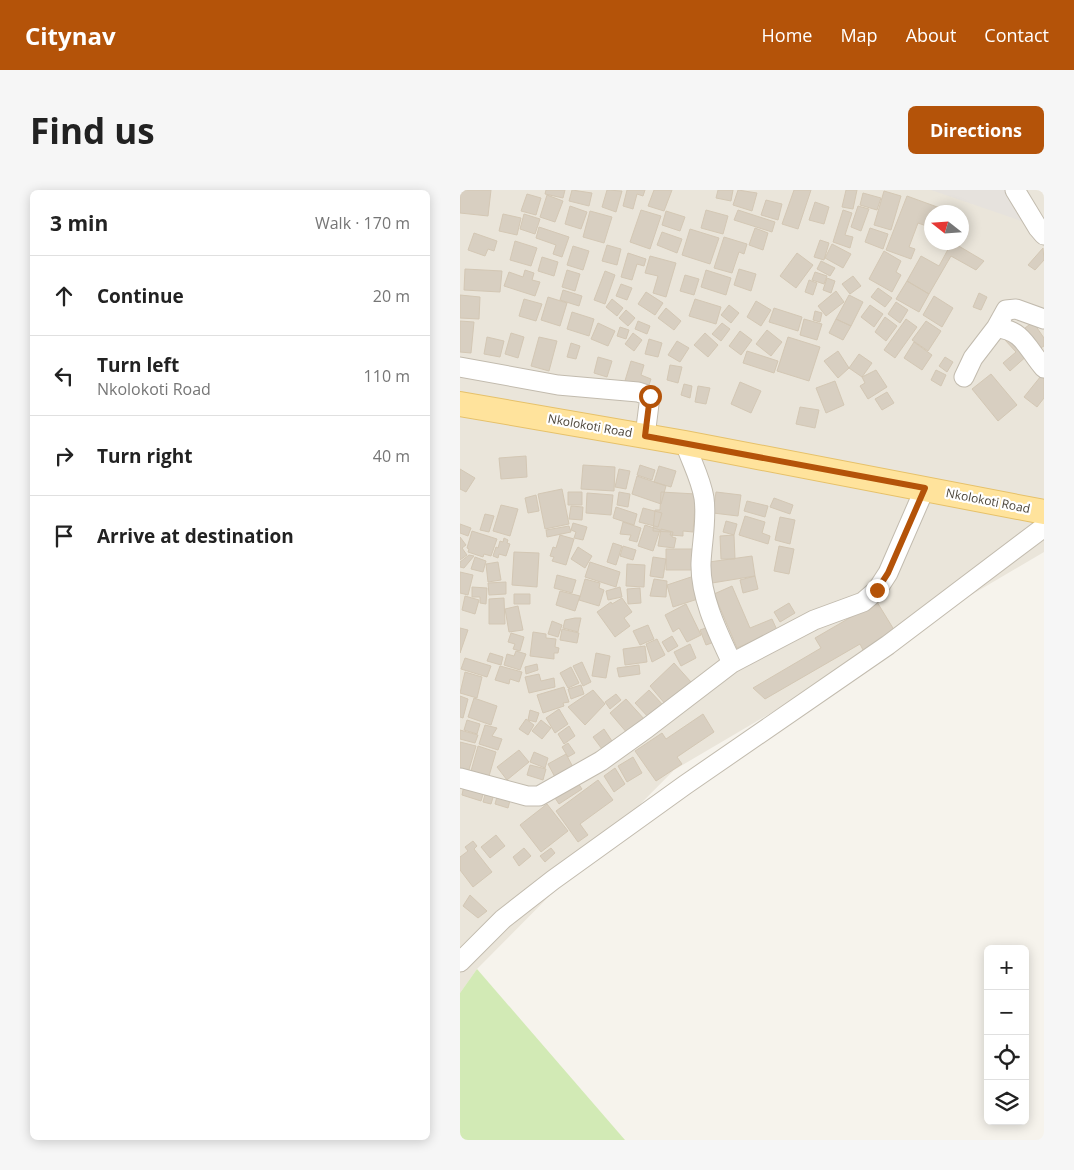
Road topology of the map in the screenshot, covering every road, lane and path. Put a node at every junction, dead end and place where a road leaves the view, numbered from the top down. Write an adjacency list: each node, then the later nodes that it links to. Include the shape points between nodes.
1 (1015, 190): 2 (street)
2 (1044, 234)
3 (1044, 319): 4 (street, via 1016,309 1006,310)
4 (996, 328): 6 (street, via 1009,328 1028,344); 7 (street, via 973,358)
5 (460, 367): 9 (street, via 558,385 638,392 650,396)
6 (1044, 368)
7 (964, 377)
8 (460, 404): 9 (main road, Nkolokoti Road)
9 (645, 436): 10 (main road, Nkolokoti Road)
10 (685, 443): 11 (main road, Nkolokoti Road); 14 (street, via 704,498 706,526 702,580)
11 (925, 488): 12 (main road, Nkolokoti Road); 14 (street, via 888,573 877,590 863,602 814,620)
12 (1044, 512)
13 (1044, 527): 16 (street, via 888,644 553,880 502,919)
14 (732, 663): 15 (street, via 601,761 539,796)
15 (460, 778)
16 (460, 962)

